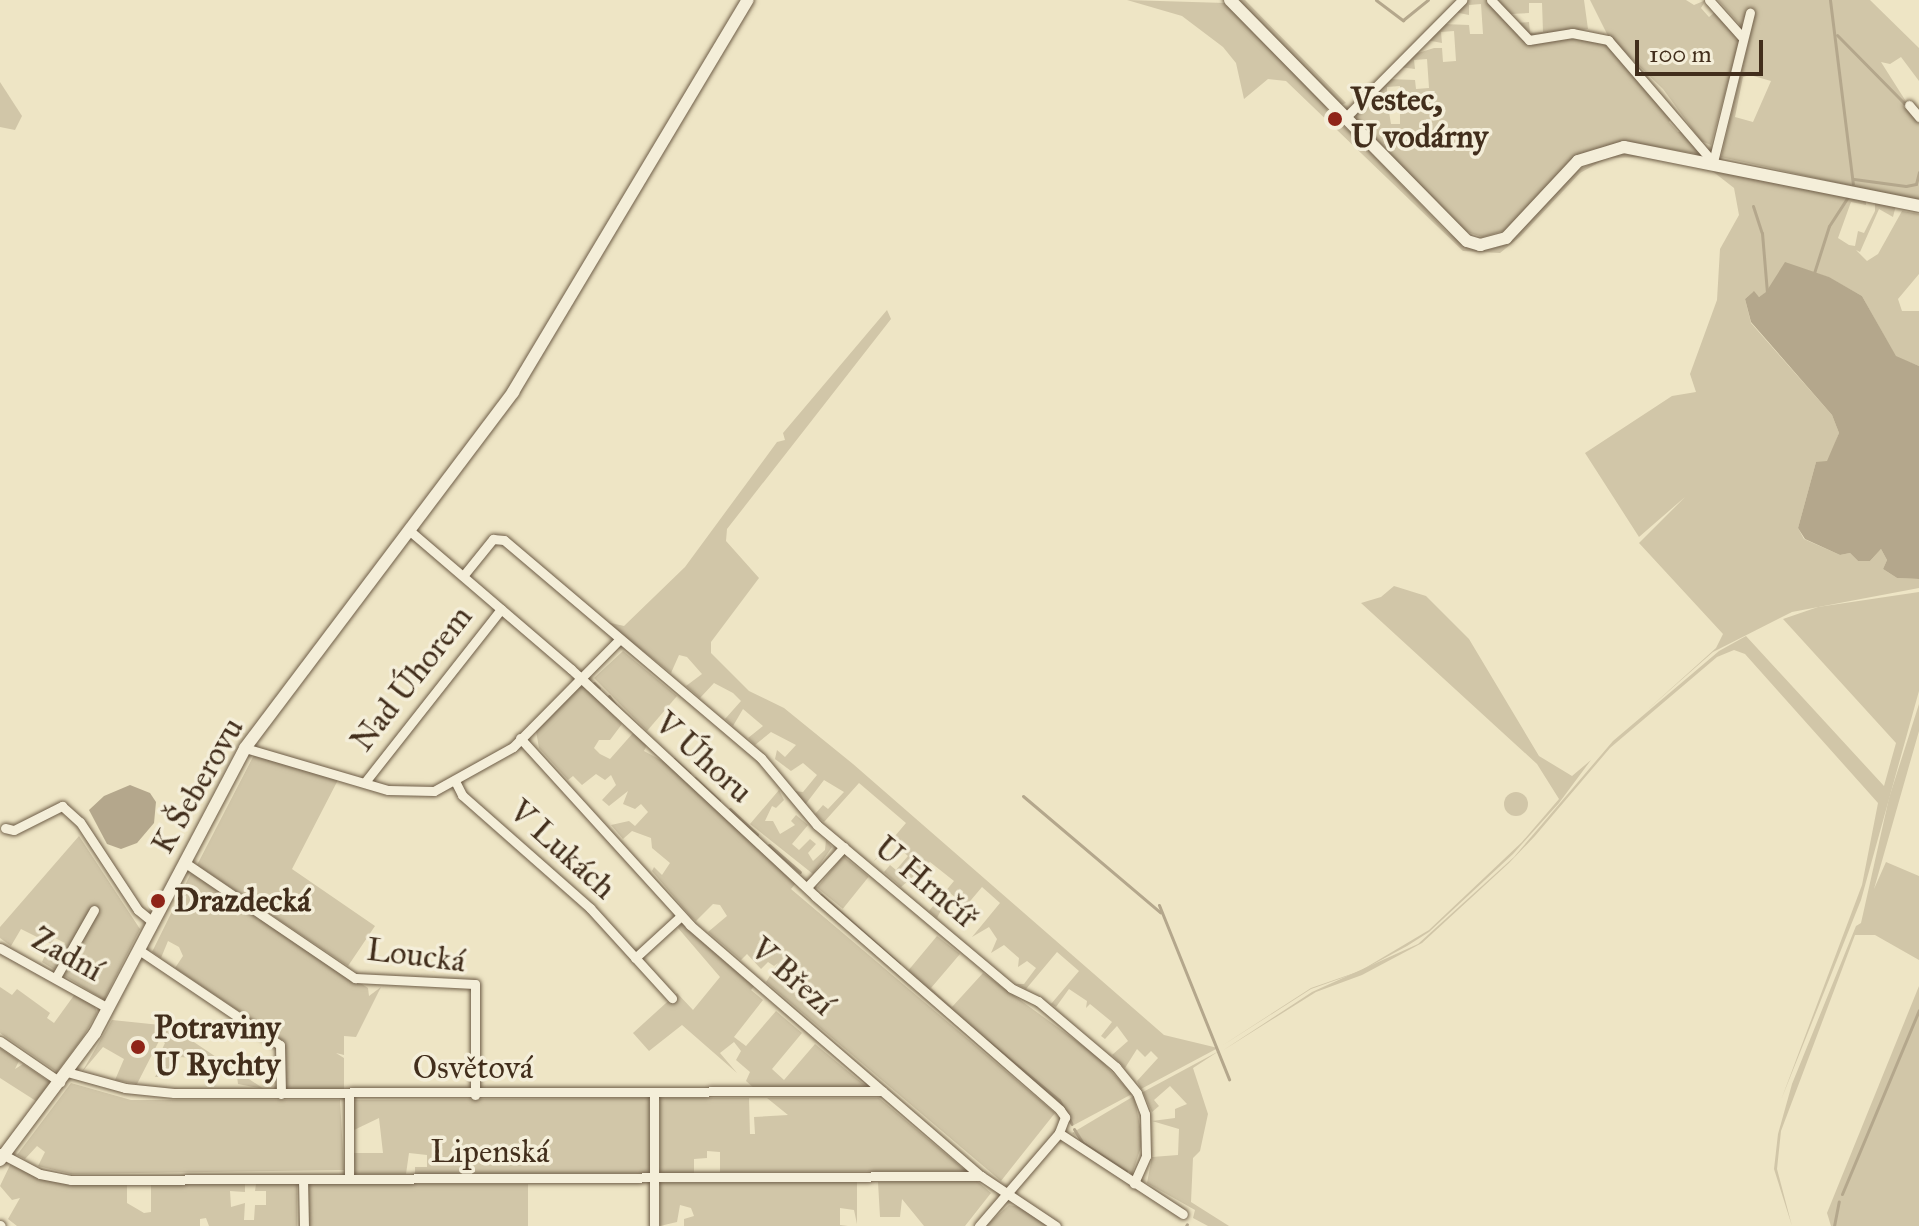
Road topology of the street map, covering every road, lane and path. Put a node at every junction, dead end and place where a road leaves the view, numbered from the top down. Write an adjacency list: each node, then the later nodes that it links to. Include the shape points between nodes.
1 (748, 0): 13 (street, K Šeberovu, via 513,392)
2 (1230, 0): 10 (street)
3 (1462, 0): 10 (street)
4 (1491, 0): 11 (street, via 1529,40 1572,33 1608,40)
5 (1709, 0): 7 (street)
6 (1750, 13): 7 (street)
7 (1743, 38): 11 (street)
8 (1909, 105): 9 (street)
9 (1919, 117)
10 (1344, 119): 11 (street, via 1450,229 1480,245 1506,238 1567,171 1595,152 1624,147)
11 (1713, 162): 12 (street)
12 (1919, 206)
13 (410, 531): 14 (street, V Úhoru); 19 (street, K Šeberovu)
14 (463, 576): 15 (street, V Úhoru); 16 (street, U Hrnčíř, via 493,539 504,540)
15 (501, 609): 17 (street, V Úhoru); 21 (street, Nad Úhorem)
16 (619, 640): 17 (street); 23 (street, U Hrnčíř, via 761,758 799,808)
17 (580, 678): 18 (street); 25 (street, V Úhoru)
18 (520, 738): 20 (street, via 503,755); 27 (street, V Březí)
19 (245, 748): 21 (street); 24 (street, K Šeberovu)
20 (455, 781): 21 (street, via 418,793); 31 (street, V Lukách, via 462,795 590,908)
21 (365, 782)
22 (5, 828): 28 (street, via 14,830 62,806 80,822 138,910)
23 (844, 847): 25 (street); 48 (street, U Hrnčíř, via 1011,988 1038,1001 1129,1082 1147,1131 1146,1156)
24 (184, 862): 28 (street, K Šeberovu); 41 (street, Loucká, via 355,978 475,984)
25 (808, 886): 42 (street, V Úhoru, via 1053,1102 1065,1117)
26 (94, 910): 32 (street)
27 (681, 916): 31 (street); 37 (street, V Březí)
28 (153, 922): 30 (street, K Šeberovu)
29 (0, 948): 32 (street, Zadní)
30 (139, 950): 34 (street, K Šeberovu); 39 (street, via 280,1045)
31 (635, 958): 33 (street, V Lukách)
32 (56, 977): 34 (street, Zadní)
33 (672, 998)
34 (108, 1008): 36 (street, K Šeberovu)
35 (0, 1041): 36 (street)
36 (63, 1077): 39 (street, Osvětová, via 140,1090); 43 (street, K Šeberovu)
37 (882, 1091): 38 (street, Osvětová); 44 (street, V Březí)
38 (654, 1093): 41 (street, Osvětová); 45 (street)
39 (281, 1094): 40 (street, Osvětová)
40 (349, 1095): 41 (street, Osvětová); 47 (street)
41 (475, 1095)
42 (1059, 1133): 48 (street); 49 (street)
43 (1, 1156): 46 (street, Lipenská, via 40,1174 71,1180)
44 (981, 1176): 45 (street, Lipenská); 49 (street, V Březí)
45 (653, 1178): 47 (street, Lipenská); 52 (street)
46 (303, 1179): 47 (street, Lipenská); 51 (street)
47 (349, 1179)
48 (1134, 1183): 50 (street)
49 (1003, 1193): 53 (street); 54 (street, V Březí)
50 (1183, 1214)
51 (304, 1226)
52 (654, 1226)
53 (979, 1226)
54 (1056, 1226)

